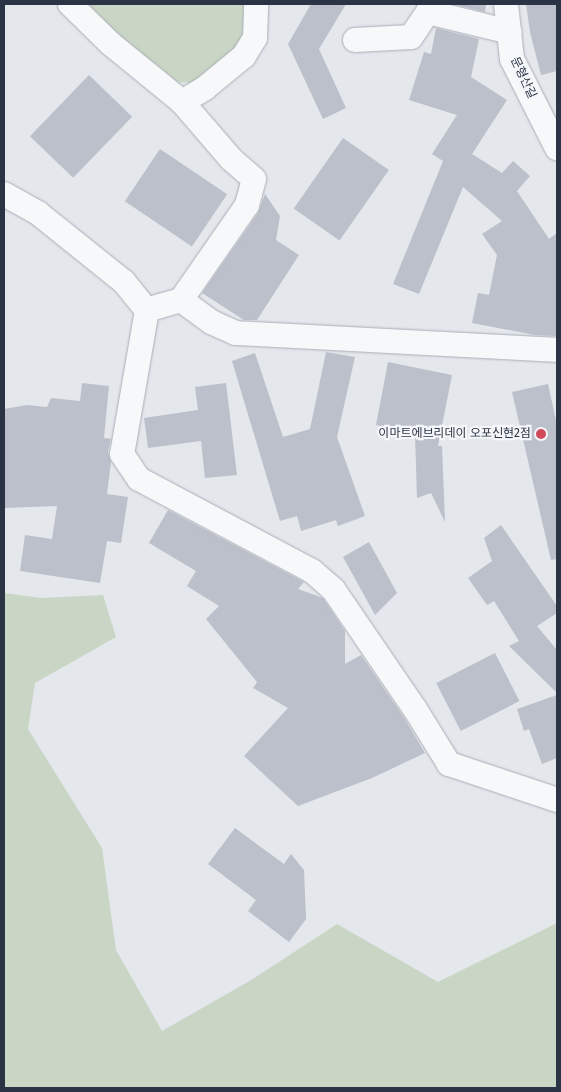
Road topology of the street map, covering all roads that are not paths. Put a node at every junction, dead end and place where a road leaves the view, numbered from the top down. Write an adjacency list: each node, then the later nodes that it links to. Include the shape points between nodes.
1 (70, 4): 6 (street, via 111,44)
2 (256, 4): 6 (street, via 255,38 244,56)
3 (506, 4): 4 (street, 문형산길)
4 (510, 32): 5 (street, via 428,12 411,37); 7 (street, 문형산길, via 512,59)
5 (355, 40)
6 (182, 102): 9 (street, via 231,159 254,179 247,205)
7 (557, 148)
8 (4, 194): 10 (street, via 38,214 124,282)
9 (181, 300): 10 (street); 11 (street, via 210,322 236,333)
10 (146, 310): 12 (street, via 122,454 139,479 312,571 333,589 450,764)
11 (557, 350)
12 (557, 800)

